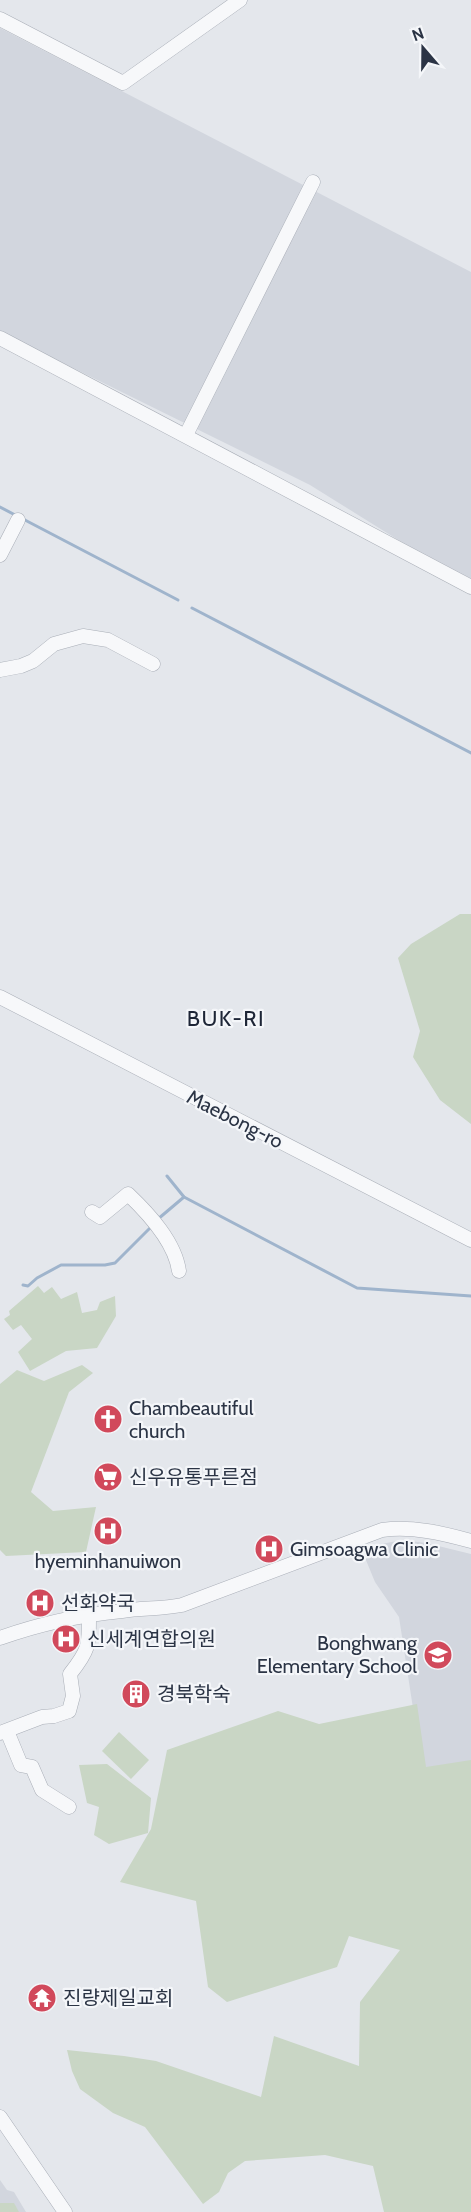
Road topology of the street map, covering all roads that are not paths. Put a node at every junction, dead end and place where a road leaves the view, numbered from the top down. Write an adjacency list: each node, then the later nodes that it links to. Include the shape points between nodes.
1 (240, 0): 2 (street, via 123,82)
2 (0, 20)
3 (313, 182): 5 (street)
4 (0, 338): 5 (street)
5 (186, 435): 8 (street)
6 (18, 520): 7 (street)
7 (0, 555)
8 (471, 587)
9 (153, 664): 10 (street, via 108,640 83,636 54,644 33,662)
10 (0, 670)
11 (0, 997): 13 (street, Maebong-ro)
12 (96, 1214): 14 (street, via 128,1194 153,1221 177,1259)
13 (471, 1240)
14 (179, 1271)
15 (471, 1541): 16 (street, via 412,1529 382,1530 182,1605)
16 (89, 1616): 17 (street); 18 (street, via 89,1644 69,1674 73,1696 69,1711)
17 (0, 1638)
18 (4, 1732): 19 (street, via 21,1765 32,1767 42,1790)
19 (69, 1807)
20 (0, 2117): 21 (street)
21 (65, 2212)

